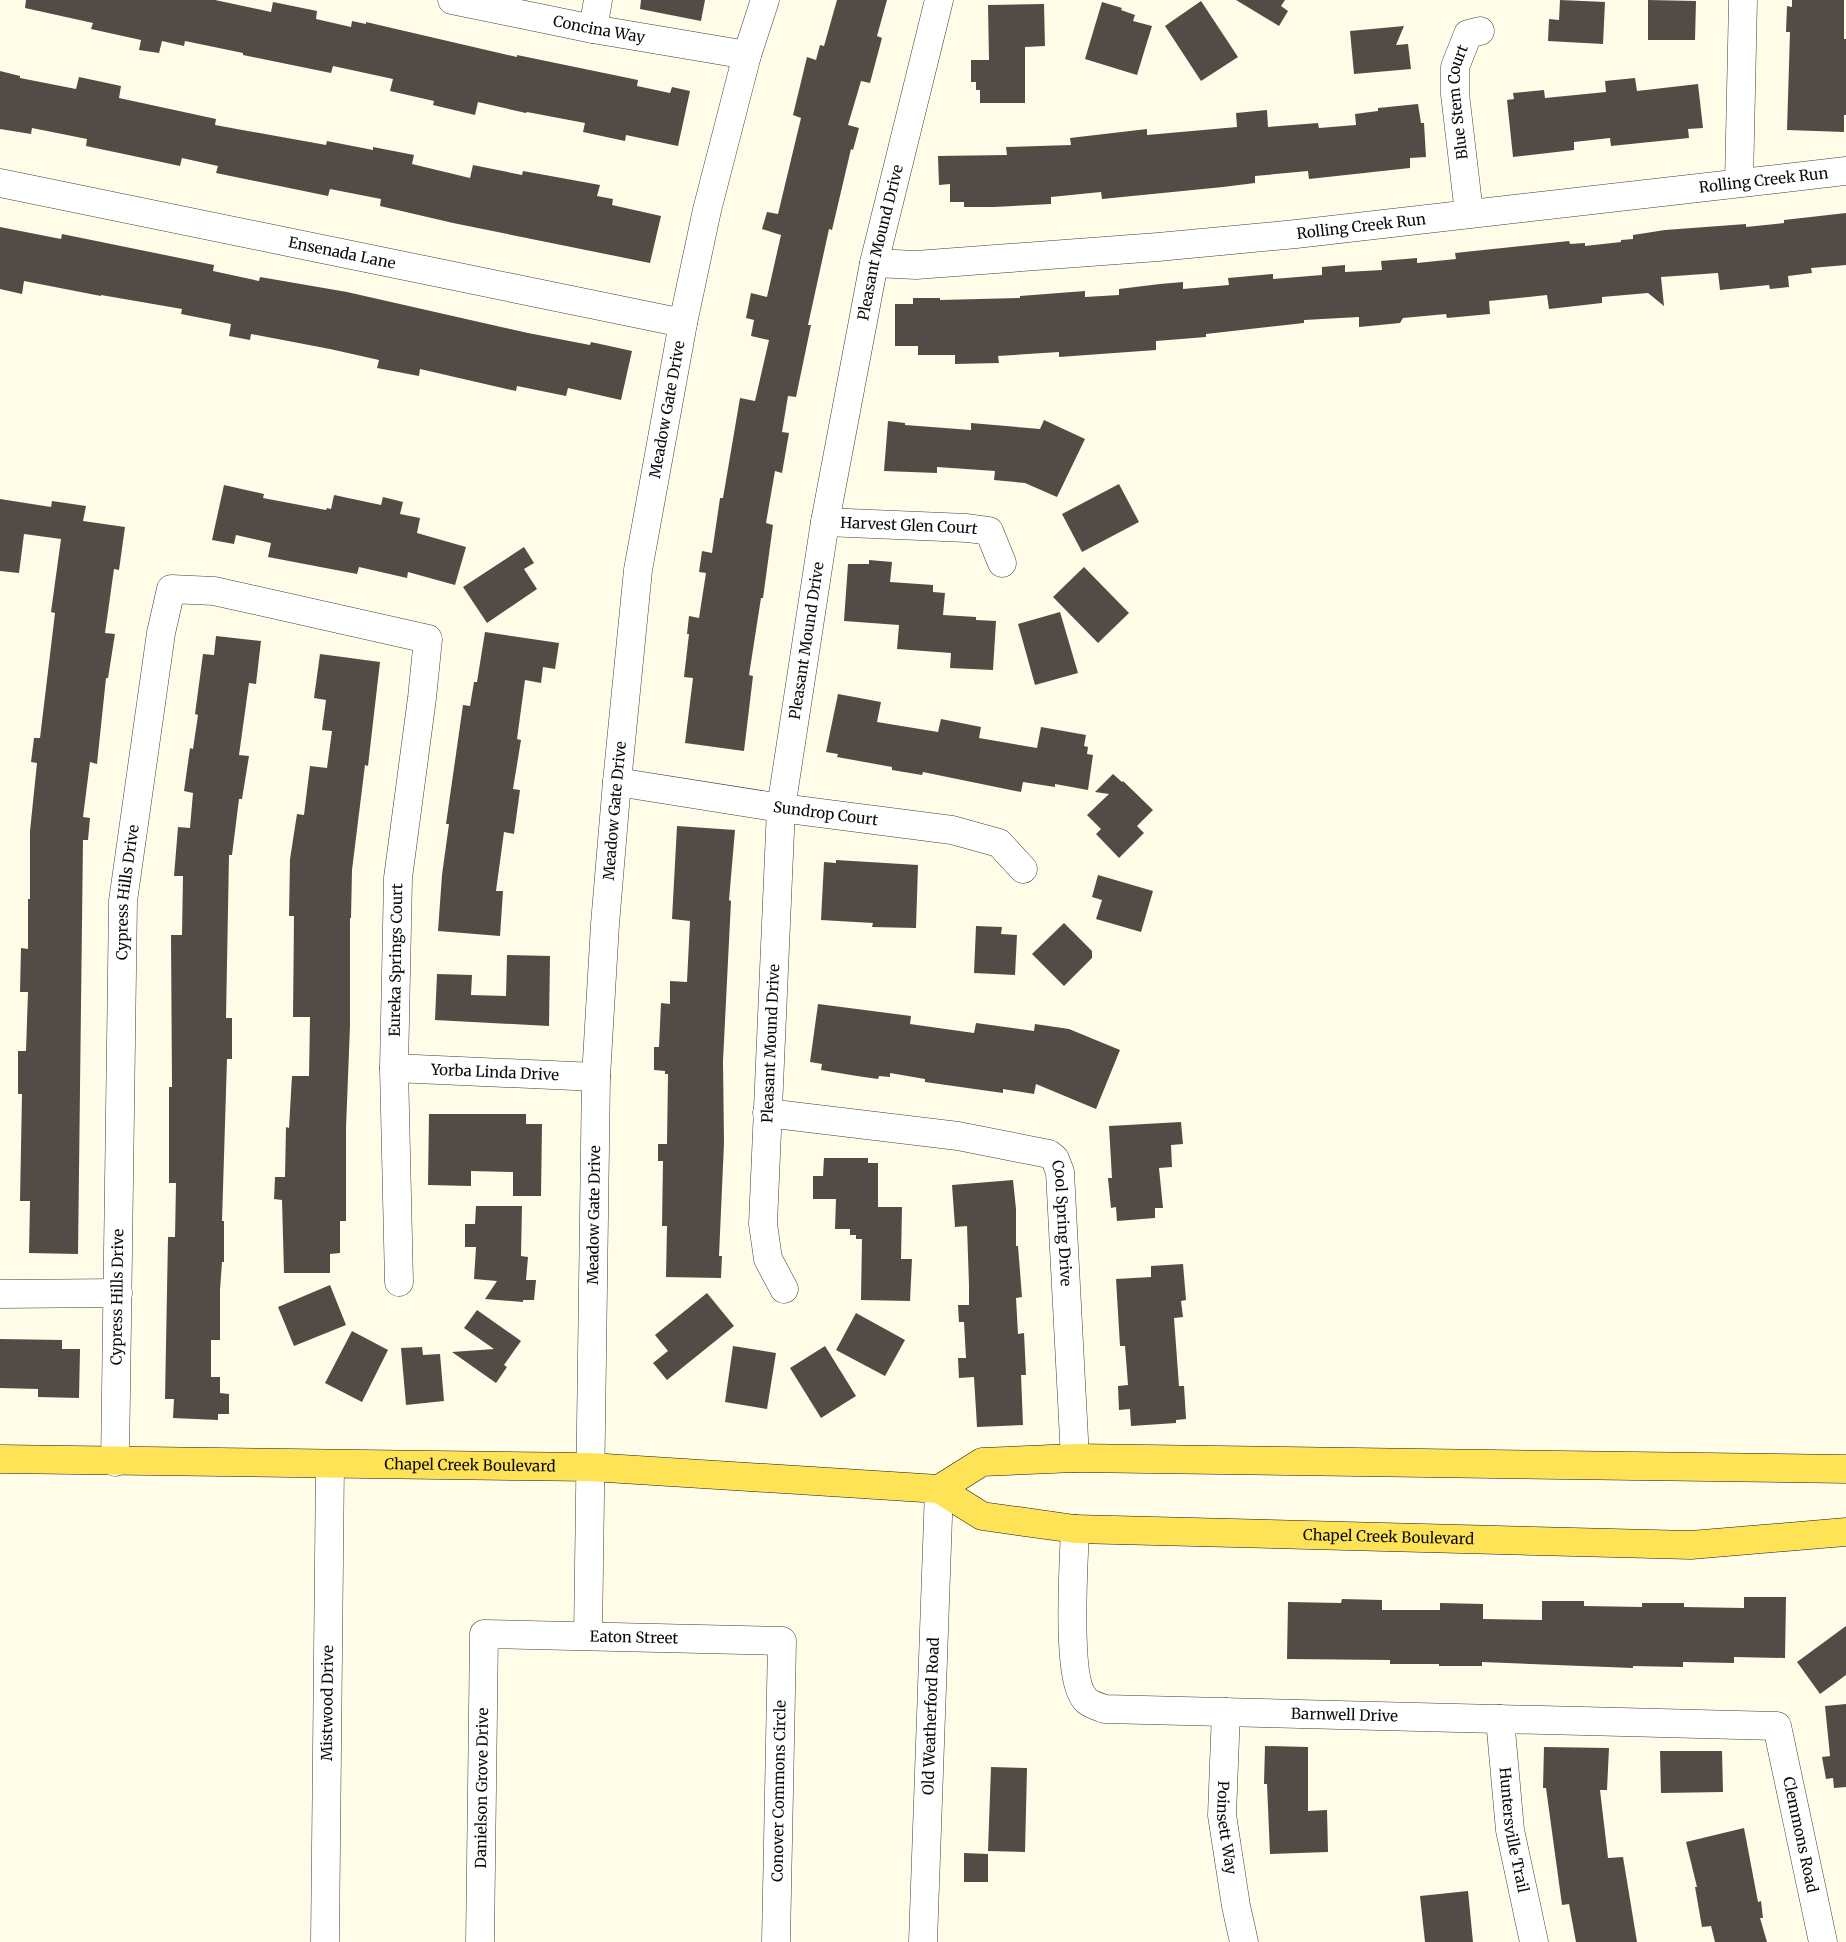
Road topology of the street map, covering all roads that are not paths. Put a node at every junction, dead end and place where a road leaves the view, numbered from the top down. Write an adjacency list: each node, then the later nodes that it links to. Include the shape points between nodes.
1 (452, 0): 6 (street, Concina Way)
2 (598, 0): 6 (street)
3 (765, 0): 8 (street, Meadow Gate Drive)
4 (939, 0): 13 (street, Pleasant Mound Drive)
5 (1743, 0): 10 (street)
6 (593, 29): 8 (street, Concina Way)
7 (1480, 31): 12 (street, Blue Stem Court, via 1468,34 1455,67 1455,94)
8 (747, 55): 14 (street, Meadow Gate Drive, via 706,210)
9 (1846, 171): 10 (street, Rolling Creek Run)
10 (1739, 182): 12 (street, Rolling Creek Run)
11 (0, 183): 14 (street, Ensenada Lane)
12 (1469, 213): 13 (street, Rolling Creek Run, via 1158,247 916,265)
13 (874, 263): 15 (street, Pleasant Mound Drive)
14 (683, 323): 18 (street, Meadow Gate Drive, via 638,570)
15 (825, 522): 16 (street, Harvest Glen Court, via 989,530); 19 (street, Pleasant Mound Drive)
16 (1002, 563)
17 (428, 639): 21 (street, Eureka Springs Court, via 398,878); 26 (street, Cypress Hills Drive, via 214,591 171,589 161,632 123,900)
18 (617, 782): 19 (street, Sundrop Court); 22 (street, Meadow Gate Drive)
19 (781, 808): 20 (street, Sundrop Court, via 952,830 999,843); 23 (street, Pleasant Mound Drive)
20 (1023, 869)
21 (394, 1068): 22 (street, Yorba Linda Drive); 24 (street, Eureka Springs Court)
22 (596, 1076): 32 (street, Meadow Gate Drive)
23 (767, 1113): 25 (street, Pleasant Mound Drive, via 763,1224 768,1259); 28 (street, Cool Spring Drive, via 958,1136 1049,1154 1055,1159 1060,1172)
24 (399, 1282)
25 (784, 1288)
26 (118, 1293): 27 (street); 30 (street, Cypress Hills Drive)
27 (0, 1294)
28 (1075, 1458): 33 (main road); 34 (main road, via 982,1462)
29 (0, 1459): 30 (main road, Chapel Creek Boulevard)
30 (115, 1462): 31 (main road, Chapel Creek Boulevard)
31 (330, 1464): 32 (main road, Chapel Creek Boulevard); 43 (street, Mistwood Drive)
32 (590, 1467): 34 (main road, Chapel Creek Boulevard); 38 (street, Meadow Gate Drive)
33 (1846, 1469)
34 (939, 1489): 35 (main road, Chapel Creek Boulevard, via 982,1516); 46 (street, Old Weatherford Road)
35 (1075, 1530): 36 (main road, Chapel Creek Boulevard, via 1691,1545); 40 (street, Barnwell Drive, via 1073,1659 1078,1684 1086,1700 1105,1709)
36 (1846, 1532)
37 (484, 1634): 38 (street, Eaton Street); 44 (street, Danielson Grove Drive)
38 (588, 1636): 39 (street, Eaton Street)
39 (782, 1641): 45 (street, Conover Commons Circle)
40 (1226, 1712): 41 (street, Barnwell Drive); 47 (street, Poinsett Way, via 1222,1815)
41 (1500, 1719): 42 (street, Barnwell Drive); 48 (street, Huntersville Trail, via 1510,1830)
42 (1777, 1726): 49 (street, Clemmons Road)
43 (325, 1942)
44 (480, 1942)
45 (776, 1942)
46 (923, 1942)
47 (1244, 1942)
48 (1534, 1942)
49 (1823, 1942)

